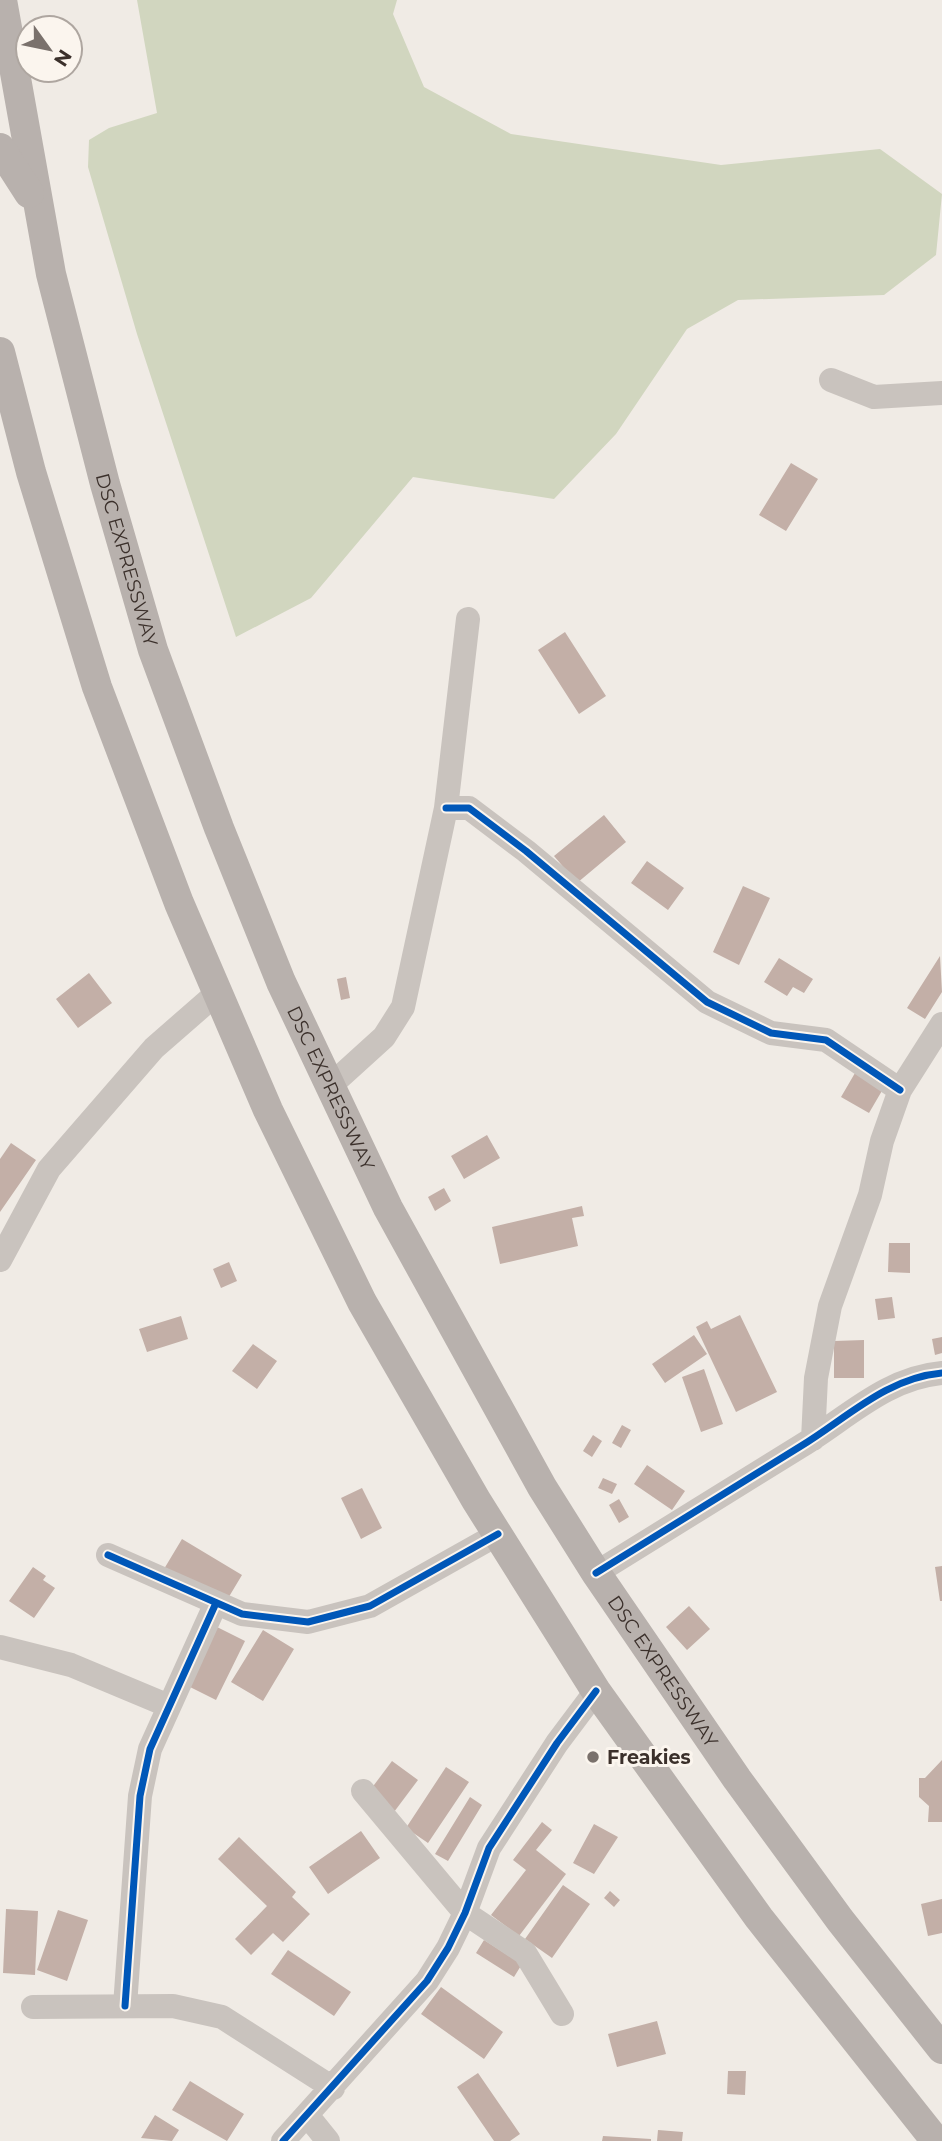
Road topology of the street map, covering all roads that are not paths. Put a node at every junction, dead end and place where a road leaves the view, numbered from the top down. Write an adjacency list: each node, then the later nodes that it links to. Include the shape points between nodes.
1 (3, 6): 2 (main road); 4 (main road, DSC EXPRESSWAY)
2 (0, 49)
3 (0, 148): 4 (main road)
4 (41, 211): 12 (main road, DSC EXPRESSWAY, via 72,363 153,650 281,982)
5 (0, 352): 10 (main road, via 31,472 97,687)
6 (831, 380): 7 (street, via 874,397)
7 (942, 393)
8 (468, 620): 9 (street)
9 (446, 808): 12 (street, via 403,1007 384,1037); 13 (street, via 469,808 526,850 708,1002 771,1033 826,1040)
10 (217, 993): 14 (street, via 154,1048 49,1170); 17 (main road, via 268,1110 362,1302)
11 (942, 1024): 13 (street)
12 (330, 1086): 19 (main road, DSC EXPRESSWAY, via 387,1208 542,1487)
13 (900, 1090): 16 (street, via 870,1195 830,1306 816,1378)
14 (0, 1260)
15 (942, 1373): 16 (street, via 921,1375 866,1400)
16 (813, 1439): 19 (street)
17 (498, 1534): 20 (street, via 370,1606 309,1622 242,1614); 22 (main road)
18 (108, 1555): 20 (street)
19 (596, 1573): 29 (main road, DSC EXPRESSWAY, via 737,1779)
20 (216, 1603): 23 (street)
21 (0, 1647): 23 (street, via 71,1665)
22 (596, 1691): 25 (street, via 489,1848); 34 (main road, via 759,1918)
23 (169, 1706): 26 (street, via 150,1749 140,1796)
24 (363, 1791): 25 (street)
25 (465, 1913): 28 (street, via 525,1953); 30 (street, via 427,1981)
26 (125, 2006): 27 (street); 30 (street, via 173,2006 222,2017)
27 (33, 2007)
28 (562, 2014)
29 (942, 2049)
30 (333, 2088): 31 (street)
31 (307, 2115): 32 (street); 33 (street)
32 (283, 2141)
33 (328, 2141)
34 (936, 2141)

